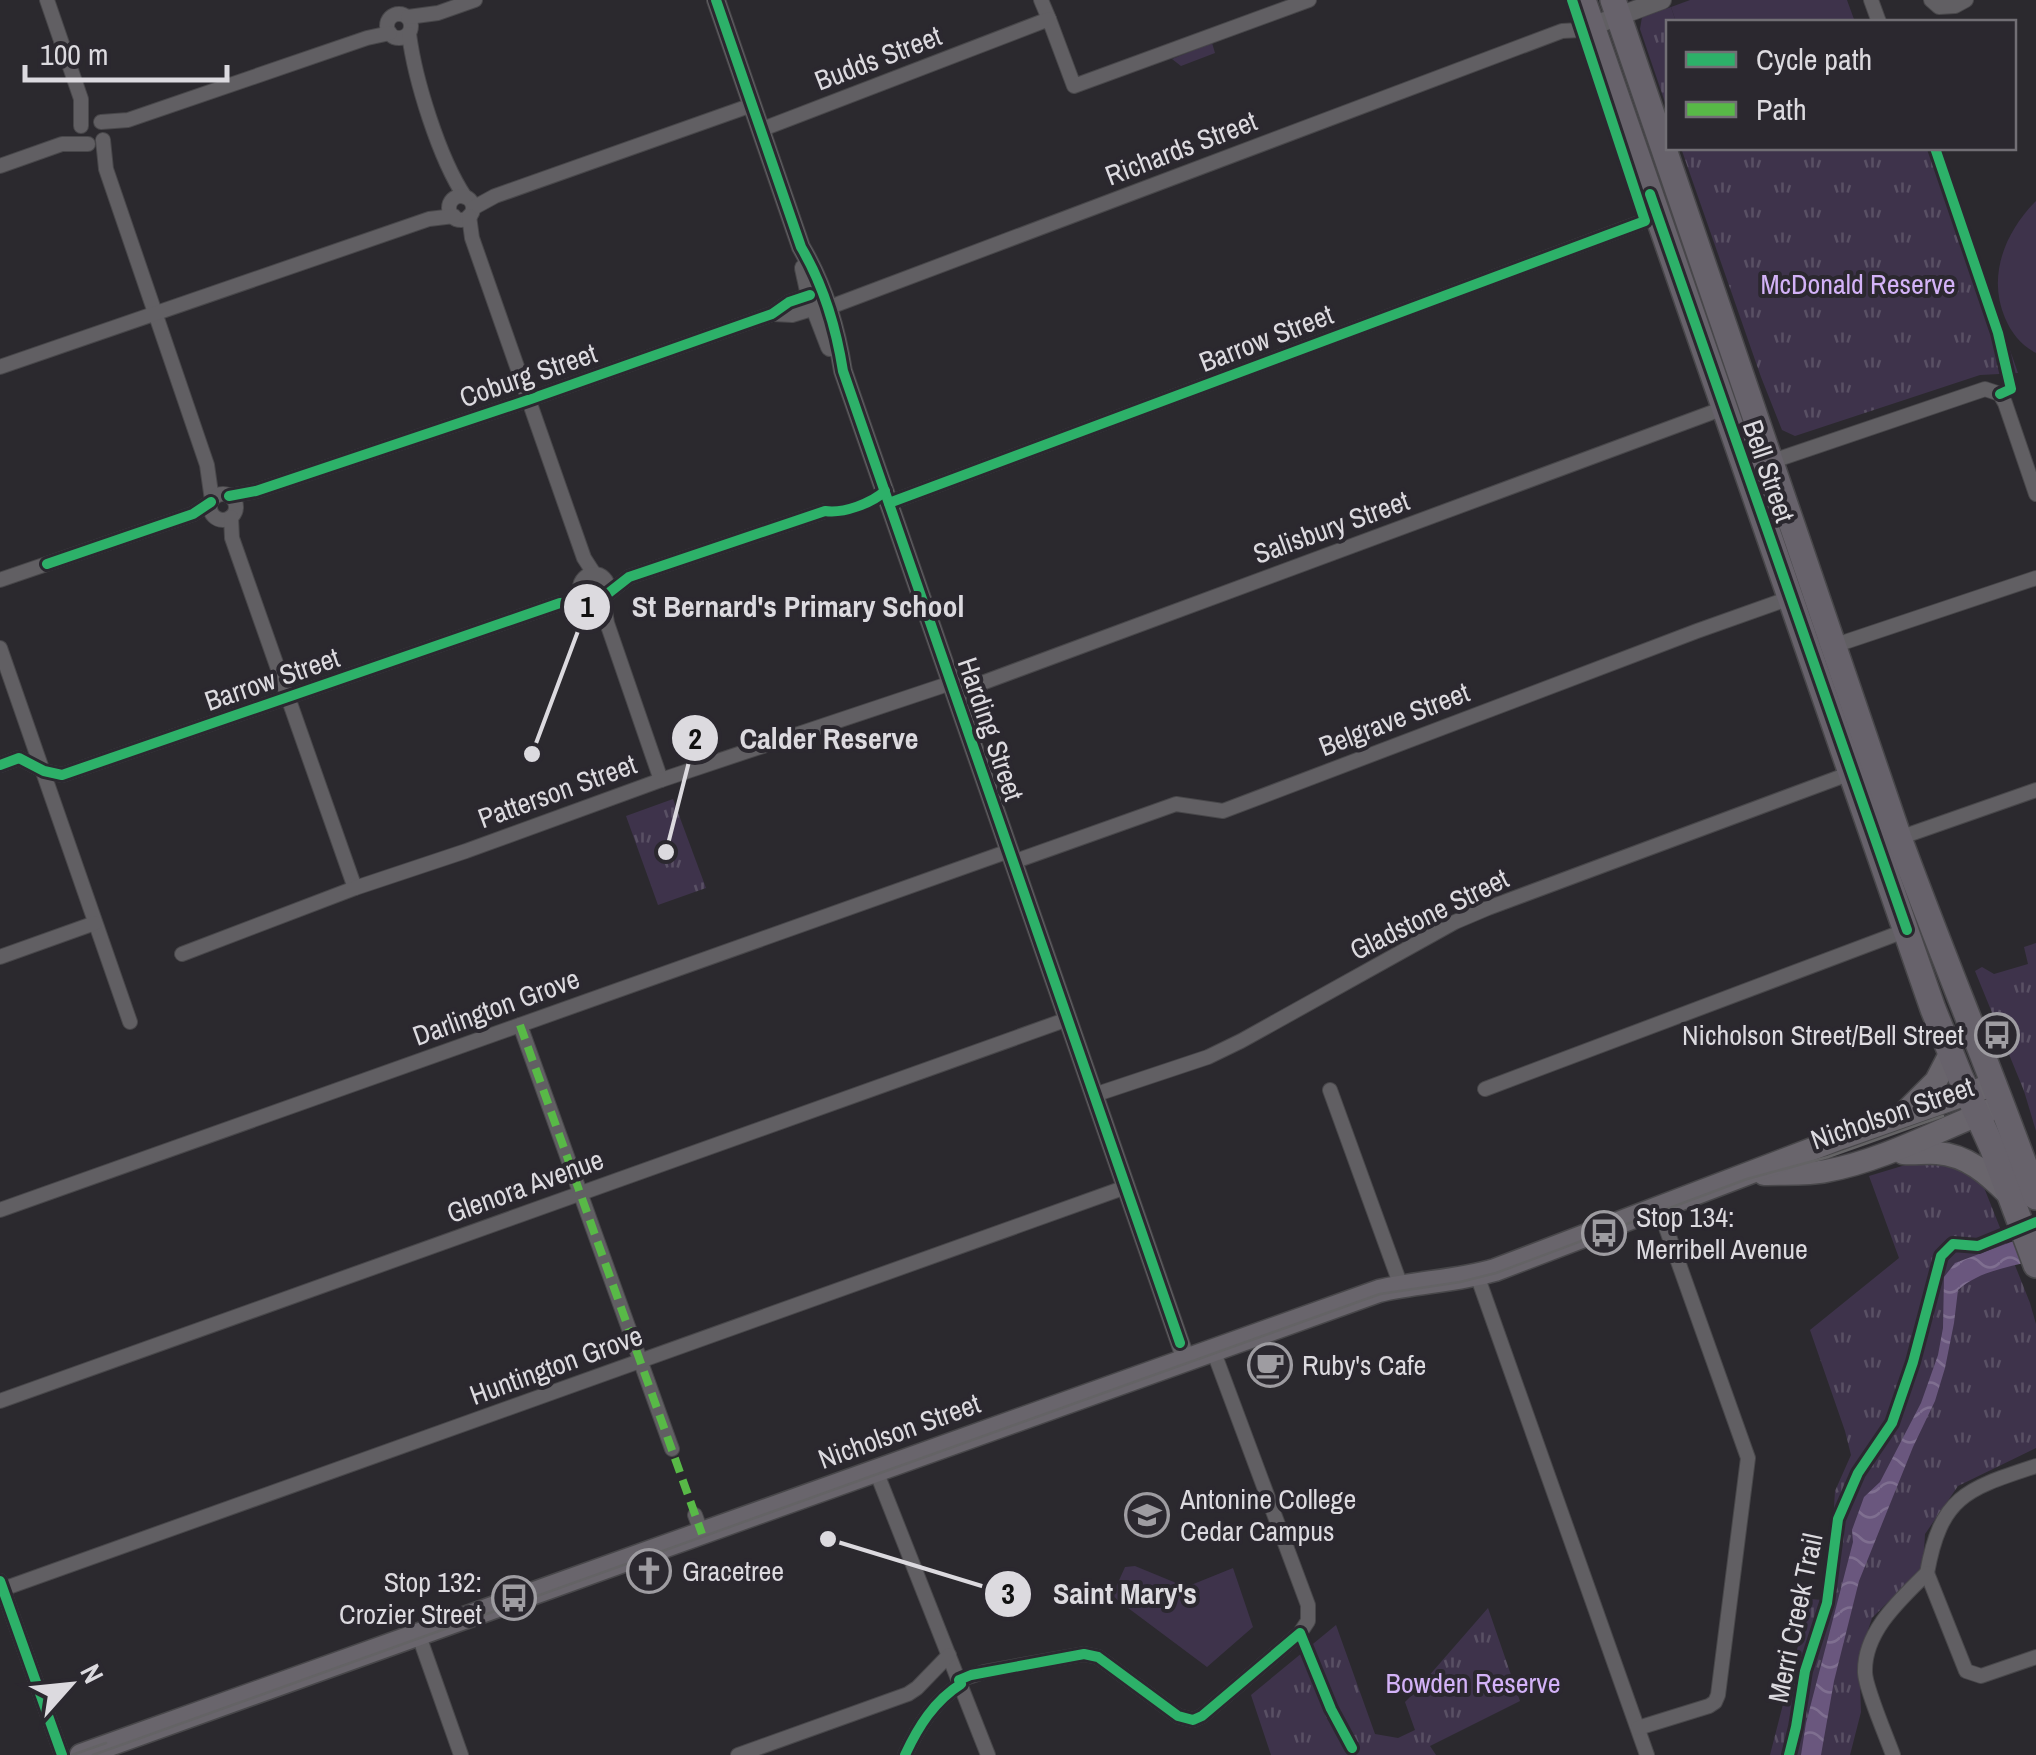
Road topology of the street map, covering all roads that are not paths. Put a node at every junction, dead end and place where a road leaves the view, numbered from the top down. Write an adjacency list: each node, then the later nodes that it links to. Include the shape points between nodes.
1 (47, 0): 17 (street)
2 (392, 0): 13 (street); 14 (street)
3 (476, 0): 13 (street)
4 (716, 0): 18 (street, Harding Street)
5 (1041, 0): 12 (street)
6 (1310, 0): 12 (street, via 1074,86)
7 (1662, 0): 10 (street)
8 (1930, 0): 9 (street, via 1940,7)
9 (1966, 0)
10 (1616, 8): 11 (street); 31 (highway, Bell Street)
11 (1588, 12): 15 (street, Richards Street); 15 (street, Richards Street, via 1589,32); 25 (highway, Bell Street)
12 (1049, 19): 20 (street, Budds Street)
13 (408, 25): 14 (street, via 396,14); 14 (street, via 403,38); 16 (street)
14 (390, 26): 16 (street); 21 (street)
15 (1562, 32): 26 (street, Richards Street)
16 (412, 64): 24 (street)
17 (81, 99): 19 (street); 21 (street)
18 (752, 105): 20 (street, Harding Street); 24 (street)
19 (80, 127): 21 (street, via 91,119); 22 (street)
20 (760, 130): 26 (street, Harding Street, via 814,268)
21 (98, 135): 22 (street); 27 (street)
22 (62, 144): 23 (street)
23 (0, 166)
24 (461, 207): 27 (street); 29 (street)
25 (1658, 216): 30 (highway, Bell Street); 34 (street, Barrow Street)
26 (817, 305): 29 (street, Coburg Street, via 772,314); 34 (street, Harding Street, via 838,338 843,371)
27 (156, 314): 28 (street); 35 (street)
28 (0, 366)
29 (528, 400): 35 (street, Coburg Street); 39 (street)
30 (1724, 408): 32 (highway, Bell Street); 46 (street, Salisbury Street)
31 (1770, 462): 32 (street); 33 (street, via 1985,389 2000,394); 44 (highway, Bell Street)
32 (1745, 471): 41 (highway, Bell Street)
33 (2036, 494)
34 (890, 503): 46 (street, Harding Street)
35 (222, 508): 40 (street); 47 (street)
36 (825, 511): 37 (street)
37 (629, 578): 39 (street); 42 (street)
38 (2036, 578): 44 (street)
39 (590, 579): 42 (street, via 583,596); 42 (street, via 607,583); 43 (street, Barrow Street)
40 (0, 580)
41 (1790, 598): 50 (highway, Bell Street); 54 (street, Belgrave Street, via 1223,811 1176,804)
42 (598, 599): 43 (street, Barrow Street); 51 (street)
43 (560, 604): 47 (street, Barrow Street)
44 (1833, 646): 53 (highway, Bell Street)
45 (0, 648): 49 (street)
46 (953, 688): 51 (street, Patterson Street); 54 (street, Harding Street)
47 (286, 698): 49 (street, Barrow Street, via 62,774); 55 (street)
48 (0, 765): 49 (street, Barrow Street, via 19,758)
49 (44, 771): 56 (street)
50 (1851, 773): 57 (highway, Bell Street); 68 (street, Gladstone Street, via 1454,922 1208,1057)
51 (660, 780): 55 (street, Patterson Street)
52 (2036, 790): 53 (street)
53 (1899, 838): 60 (highway, Bell Street)
54 (1011, 856): 62 (street, Harding Street); 64 (street, Darlington Grove)
55 (355, 888): 58 (street, Patterson Street)
56 (95, 923): 59 (street); 63 (street)
57 (1906, 930): 61 (highway, Bell Street); 66 (street)
58 (182, 954)
59 (0, 957)
60 (1960, 997): 61 (highway); 69 (highway, Bell Street)
61 (1932, 1008): 65 (highway, Bell Street)
62 (1068, 1019): 68 (street, Harding Street); 75 (street, Glenora Avenue)
63 (130, 1022)
64 (520, 1025): 75 (street); 78 (street, Darlington Grove)
65 (1950, 1054): 70 (highway, Bell Street); 71 (main road, via 1936,1081)
66 (1485, 1088)
67 (1330, 1090): 81 (street)
68 (1094, 1095): 74 (street, Harding Street)
69 (1999, 1095): 70 (main road, Nicholson Street); 76 (highway, Bell Street)
70 (1973, 1104): 71 (main road, Nicholson Street); 72 (main road, Nicholson Street); 76 (highway, Bell Street)
71 (1901, 1116): 73 (main road, Nicholson Street)
72 (1890, 1151): 73 (main road, Nicholson Street, via 1825,1172); 76 (main road, via 1962,1158)
73 (1741, 1178): 77 (main road, Nicholson Street)
74 (1126, 1187): 83 (street, Harding Street); 84 (street, Huntington Grove)
75 (580, 1193): 84 (street); 85 (street, Glenora Avenue)
76 (2025, 1199): 79 (highway, Bell Street)
77 (1659, 1208): 80 (main road, Nicholson Street); 95 (street, via 1748,1458 1715,1702)
78 (0, 1210)
79 (2036, 1265)
80 (1477, 1276): 81 (main road, Nicholson Street); 95 (street)
81 (1401, 1286): 82 (main road, Nicholson Street)
82 (1213, 1350): 83 (main road, Nicholson Street); 94 (street, via 1308,1605 1300,1632 1193,1720 1084,1654)
83 (1186, 1360): 88 (main road, Nicholson Street)
84 (640, 1361): 86 (street); 90 (street, Huntington Grove)
85 (0, 1401)
86 (672, 1448)
87 (2036, 1466): 89 (street, via 1962,1496 1942,1518)
88 (876, 1471): 91 (main road, Nicholson Street, via 699,1524); 92 (street)
89 (1927, 1573): 93 (street, via 1966,1671 1981,1676); 103 (street, via 1883,1617 1864,1673)
90 (1, 1585): 96 (street)
91 (420, 1636): 97 (main road, Nicholson Street); 98 (street)
92 (949, 1655): 94 (street); 99 (street, via 908,1694)
93 (2036, 1657)
94 (960, 1682): 100 (street, via 924,1720); 101 (street)
95 (1638, 1728): 102 (street)
96 (62, 1755)
97 (80, 1755)
98 (461, 1755)
99 (738, 1755)
100 (905, 1755)
101 (988, 1755)
102 (1647, 1755)
103 (1893, 1755)

